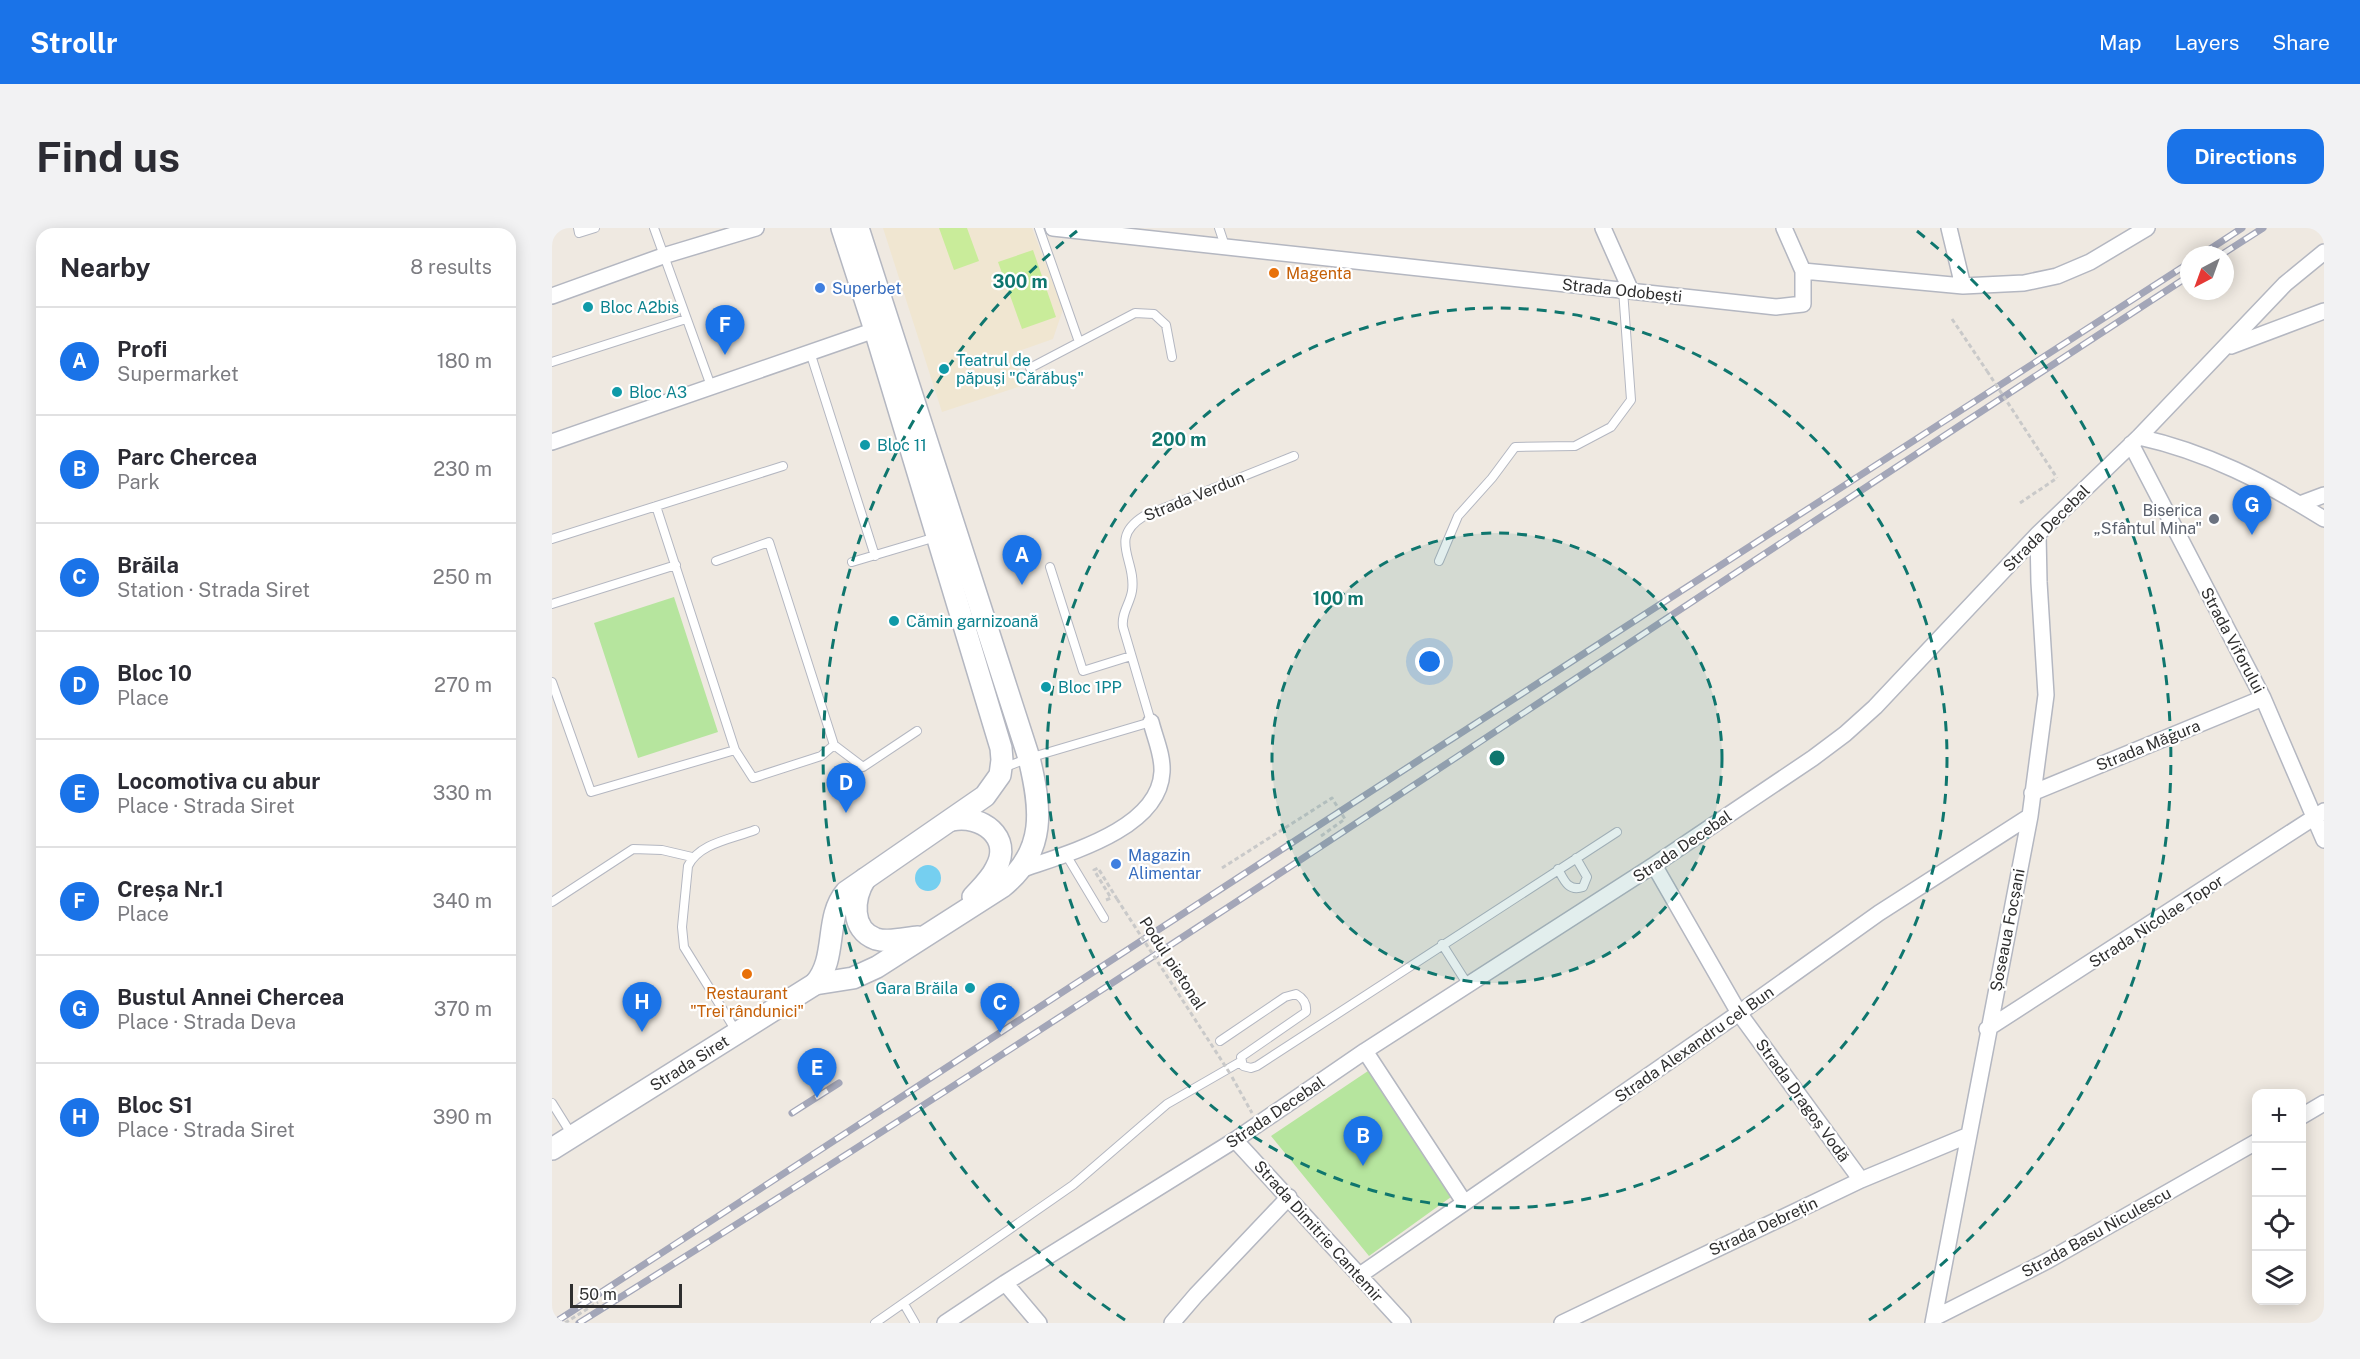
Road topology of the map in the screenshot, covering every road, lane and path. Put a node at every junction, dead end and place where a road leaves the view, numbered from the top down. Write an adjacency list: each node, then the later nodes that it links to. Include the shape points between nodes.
1 (578, 228): 2 (lane, via 579,233)
2 (595, 228)
3 (654, 228): 16 (lane)
4 (756, 228): 16 (street)
5 (842, 228): 24 (street)
6 (858, 228): 58 (street, Strada Siret)
7 (1039, 228): 25 (lane)
8 (1053, 228): 14 (street, Strada Odobești)
9 (1219, 228): 14 (lane)
10 (1603, 228): 19 (street)
11 (1784, 228): 17 (street)
12 (1949, 228): 18 (street)
13 (2147, 228): 18 (street, via 2090,262 2057,276 2024,283)
14 (1225, 246): 19 (street, Strada Odobești)
15 (2324, 252): 26 (street, Strada Decebal, via 2286,284)
16 (663, 256): 20 (street); 22 (lane)
17 (1803, 272): 18 (street); 19 (street, Strada Odobești, via 1803,304 1776,307)
18 (1963, 286)
19 (1627, 291): 46 (lane, via 1631,400 1611,427 1575,446 1515,447 1458,516)
20 (552, 296)
21 (2324, 311): 26 (street)
22 (686, 319): 29 (lane); 31 (lane)
23 (1952, 319): 37 (path, bridge, via 2057,478)
24 (875, 330): 27 (street); 42 (street)
25 (1079, 342): 28 (lane, via 1134,313 1154,314 1166,325); 30 (lane)
26 (2226, 348): 33 (street, Strada Decebal)
27 (810, 352): 31 (street); 44 (lane)
28 (1172, 357)
29 (552, 362)
30 (1030, 368)
31 (711, 387): 32 (street)
32 (552, 441)
33 (2135, 441): 38 (street, via 2171,444 2232,467); 41 (street, Strada Decebal); 53 (street, Strada Viforului)
34 (1294, 456): 51 (lane, Strada Verdun, via 1134,522 1125,548 1133,590 1122,619)
35 (783, 465): 39 (lane)
36 (2324, 495): 38 (street)
37 (2020, 503)
38 (2300, 504): 40 (street)
39 (656, 506): 43 (lane); 48 (lane)
40 (2324, 519)
41 (2038, 534): 60 (street, Șoseaua Focșani, via 2046,695); 71 (street, Strada Decebal, via 1845,734)
42 (937, 536): 44 (lane); 59 (street, via 1001,748)
43 (552, 539)
44 (875, 556): 47 (lane)
45 (716, 561): 56 (lane, via 769,542)
46 (1438, 561)
47 (852, 562)
48 (676, 565): 50 (lane); 57 (lane)
49 (1050, 567): 51 (lane, via 1083,671)
50 (552, 604)
51 (1131, 656): 54 (lane, Strada Verdun)
52 (552, 682): 57 (lane, via 591,792)
53 (2264, 698): 60 (street, Strada Măgura); 62 (street, Strada Viforului)
54 (1151, 722): 58 (lane); 68 (street, via 1162,764 1161,780 1153,797 1120,829)
55 (917, 731): 56 (lane, via 862,767)
56 (834, 745): 57 (lane, via 821,756 753,778)
57 (735, 750)
58 (1029, 758): 59 (lane); 74 (street, Strada Siret, via 1037,801 1035,839)
59 (1001, 768): 63 (street, via 986,796)
60 (2032, 793): 61 (street, Șoseaua Focșani)
61 (2030, 816): 84 (street, Strada Alexandru cel Bun, via 1879,913); 85 (street, Șoseaua Focșani)
62 (2319, 816): 67 (street, Strada Viforului); 85 (street, Strada Nicolae Topor)
63 (951, 820): 75 (street); 78 (street, Strada Siret, via 981,822 1000,845 996,869)
64 (756, 830): 69 (lane, via 700,850)
65 (1617, 832): 70 (lane)
66 (1321, 836): 72 (path, via 1345,819 1332,798)
67 (2324, 840)
68 (1065, 854): 74 (street); 79 (lane)
69 (692, 857): 77 (lane, via 633,849); 86 (lane, via 683,917 684,947)
70 (1576, 858): 73 (lane); 73 (lane, via 1587,877 1582,887 1569,887)
71 (1654, 865): 83 (street, Strada Decebal); 84 (street, Strada Dragoș Vodă)
72 (1222, 868)
73 (1558, 869): 81 (lane)
74 (1020, 870): 78 (street, Strada Siret)
75 (867, 876): 80 (street, Strada Siret, via 855,904 858,921 869,935 884,940); 82 (street, via 841,898 827,962)
76 (1111, 898): 90 (path, Podul pietonal, bridge, via 1094,870 1098,868)
77 (552, 902)
78 (960, 913): 80 (street, Strada Siret)
79 (1104, 918)
80 (924, 936): 82 (street, Strada Siret, via 865,973)
81 (1442, 944): 83 (lane); 89 (lane, via 1257,1066 1247,1068)
82 (815, 984): 86 (street, Strada Siret)
83 (1468, 985): 88 (street, Strada Decebal)
84 (1739, 1013): 99 (street, Strada Dragoș Vodă); 101 (street, Strada Alexandru cel Bun)
85 (1987, 1029): 94 (street, Șoseaua Focșani)
86 (736, 1032): 95 (street, Strada Siret)
87 (1220, 1041): 89 (lane, via 1285,997 1296,994 1305,1002 1306,1012 1246,1052)
88 (1365, 1051): 96 (street, Strada Decebal); 101 (street)
89 (1240, 1062): 105 (lane, via 1167,1104 1083,1178)
90 (1248, 1102)
91 (552, 1103): 95 (lane)
92 (2324, 1103): 93 (street)
93 (2306, 1113)
94 (1968, 1135): 99 (street, Strada Debrețin); 106 (street, Șoseaua Focșani)
95 (572, 1136): 98 (street, Strada Siret)
96 (1235, 1140): 100 (street, Strada Dimitrie Cantemir); 103 (street, Strada Decebal)
97 (2254, 1143): 106 (street, Strada Basu Niculescu, via 2047,1261)
98 (552, 1149)
99 (1861, 1180): 114 (street, Strada Debrețin)
100 (1289, 1197): 102 (street, Strada Dimitrie Cantemir); 112 (street)
101 (1464, 1202): 102 (street, Strada Alexandru cel Bun)
102 (1360, 1275): 113 (street, Strada Dimitrie Cantemir)
103 (1005, 1283): 110 (street, Strada Decebal); 111 (street)
104 (598, 1302): 107 (path)
105 (904, 1304): 108 (lane); 109 (lane)
106 (1933, 1320)
107 (565, 1323)
108 (875, 1323)
109 (915, 1323)
110 (945, 1323)
111 (1039, 1323)
112 (1172, 1323)
113 (1403, 1323)
114 (1562, 1323)

